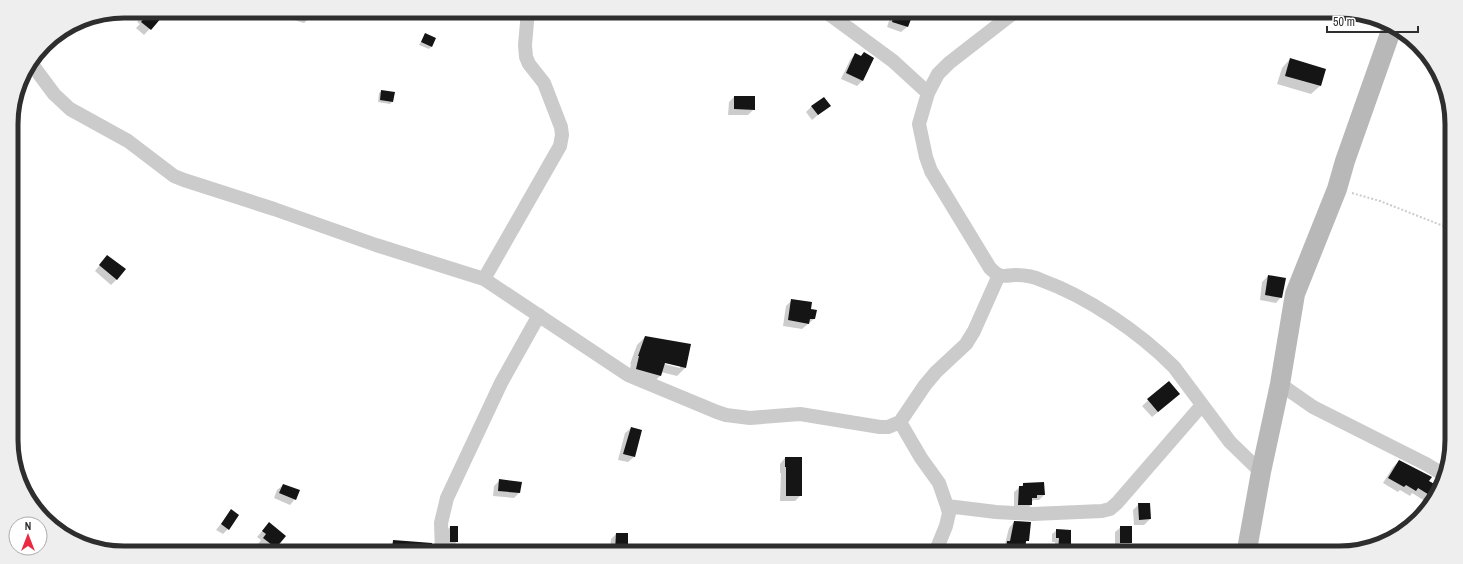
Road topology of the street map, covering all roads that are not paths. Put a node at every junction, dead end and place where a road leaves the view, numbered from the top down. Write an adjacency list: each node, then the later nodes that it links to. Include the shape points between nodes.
1 (527, 18): 8 (street, via 525,45 528,64 544,83 562,135 560,146)
2 (835, 18): 6 (street, via 893,61)
3 (1007, 18): 6 (street, via 948,63 938,74)
4 (1386, 29): 10 (main road, via 1337,189 1295,294)
5 (34, 67): 8 (street, via 54,94 70,109 128,141 174,176)
6 (928, 93): 7 (street, via 918,124 930,171 986,262)
7 (999, 275): 11 (street, via 1041,279 1101,310 1135,334 1174,367); 12 (street, via 966,344 936,372)
8 (484, 279): 9 (street)
9 (539, 315): 12 (street, via 628,375 726,415 750,418 800,414 880,427); 16 (street, via 501,383 447,498 441,523)
10 (1280, 384): 13 (main road); 14 (street, via 1313,407)
11 (1202, 405): 13 (street, via 1230,442); 15 (street, via 1151,466 1110,509 1033,514)
12 (900, 422): 15 (street, via 939,483)
13 (1261, 472): 18 (main road)
14 (1440, 472)
15 (947, 506): 17 (street, via 946,526)
16 (442, 546)
17 (938, 546)
18 (1248, 546)

